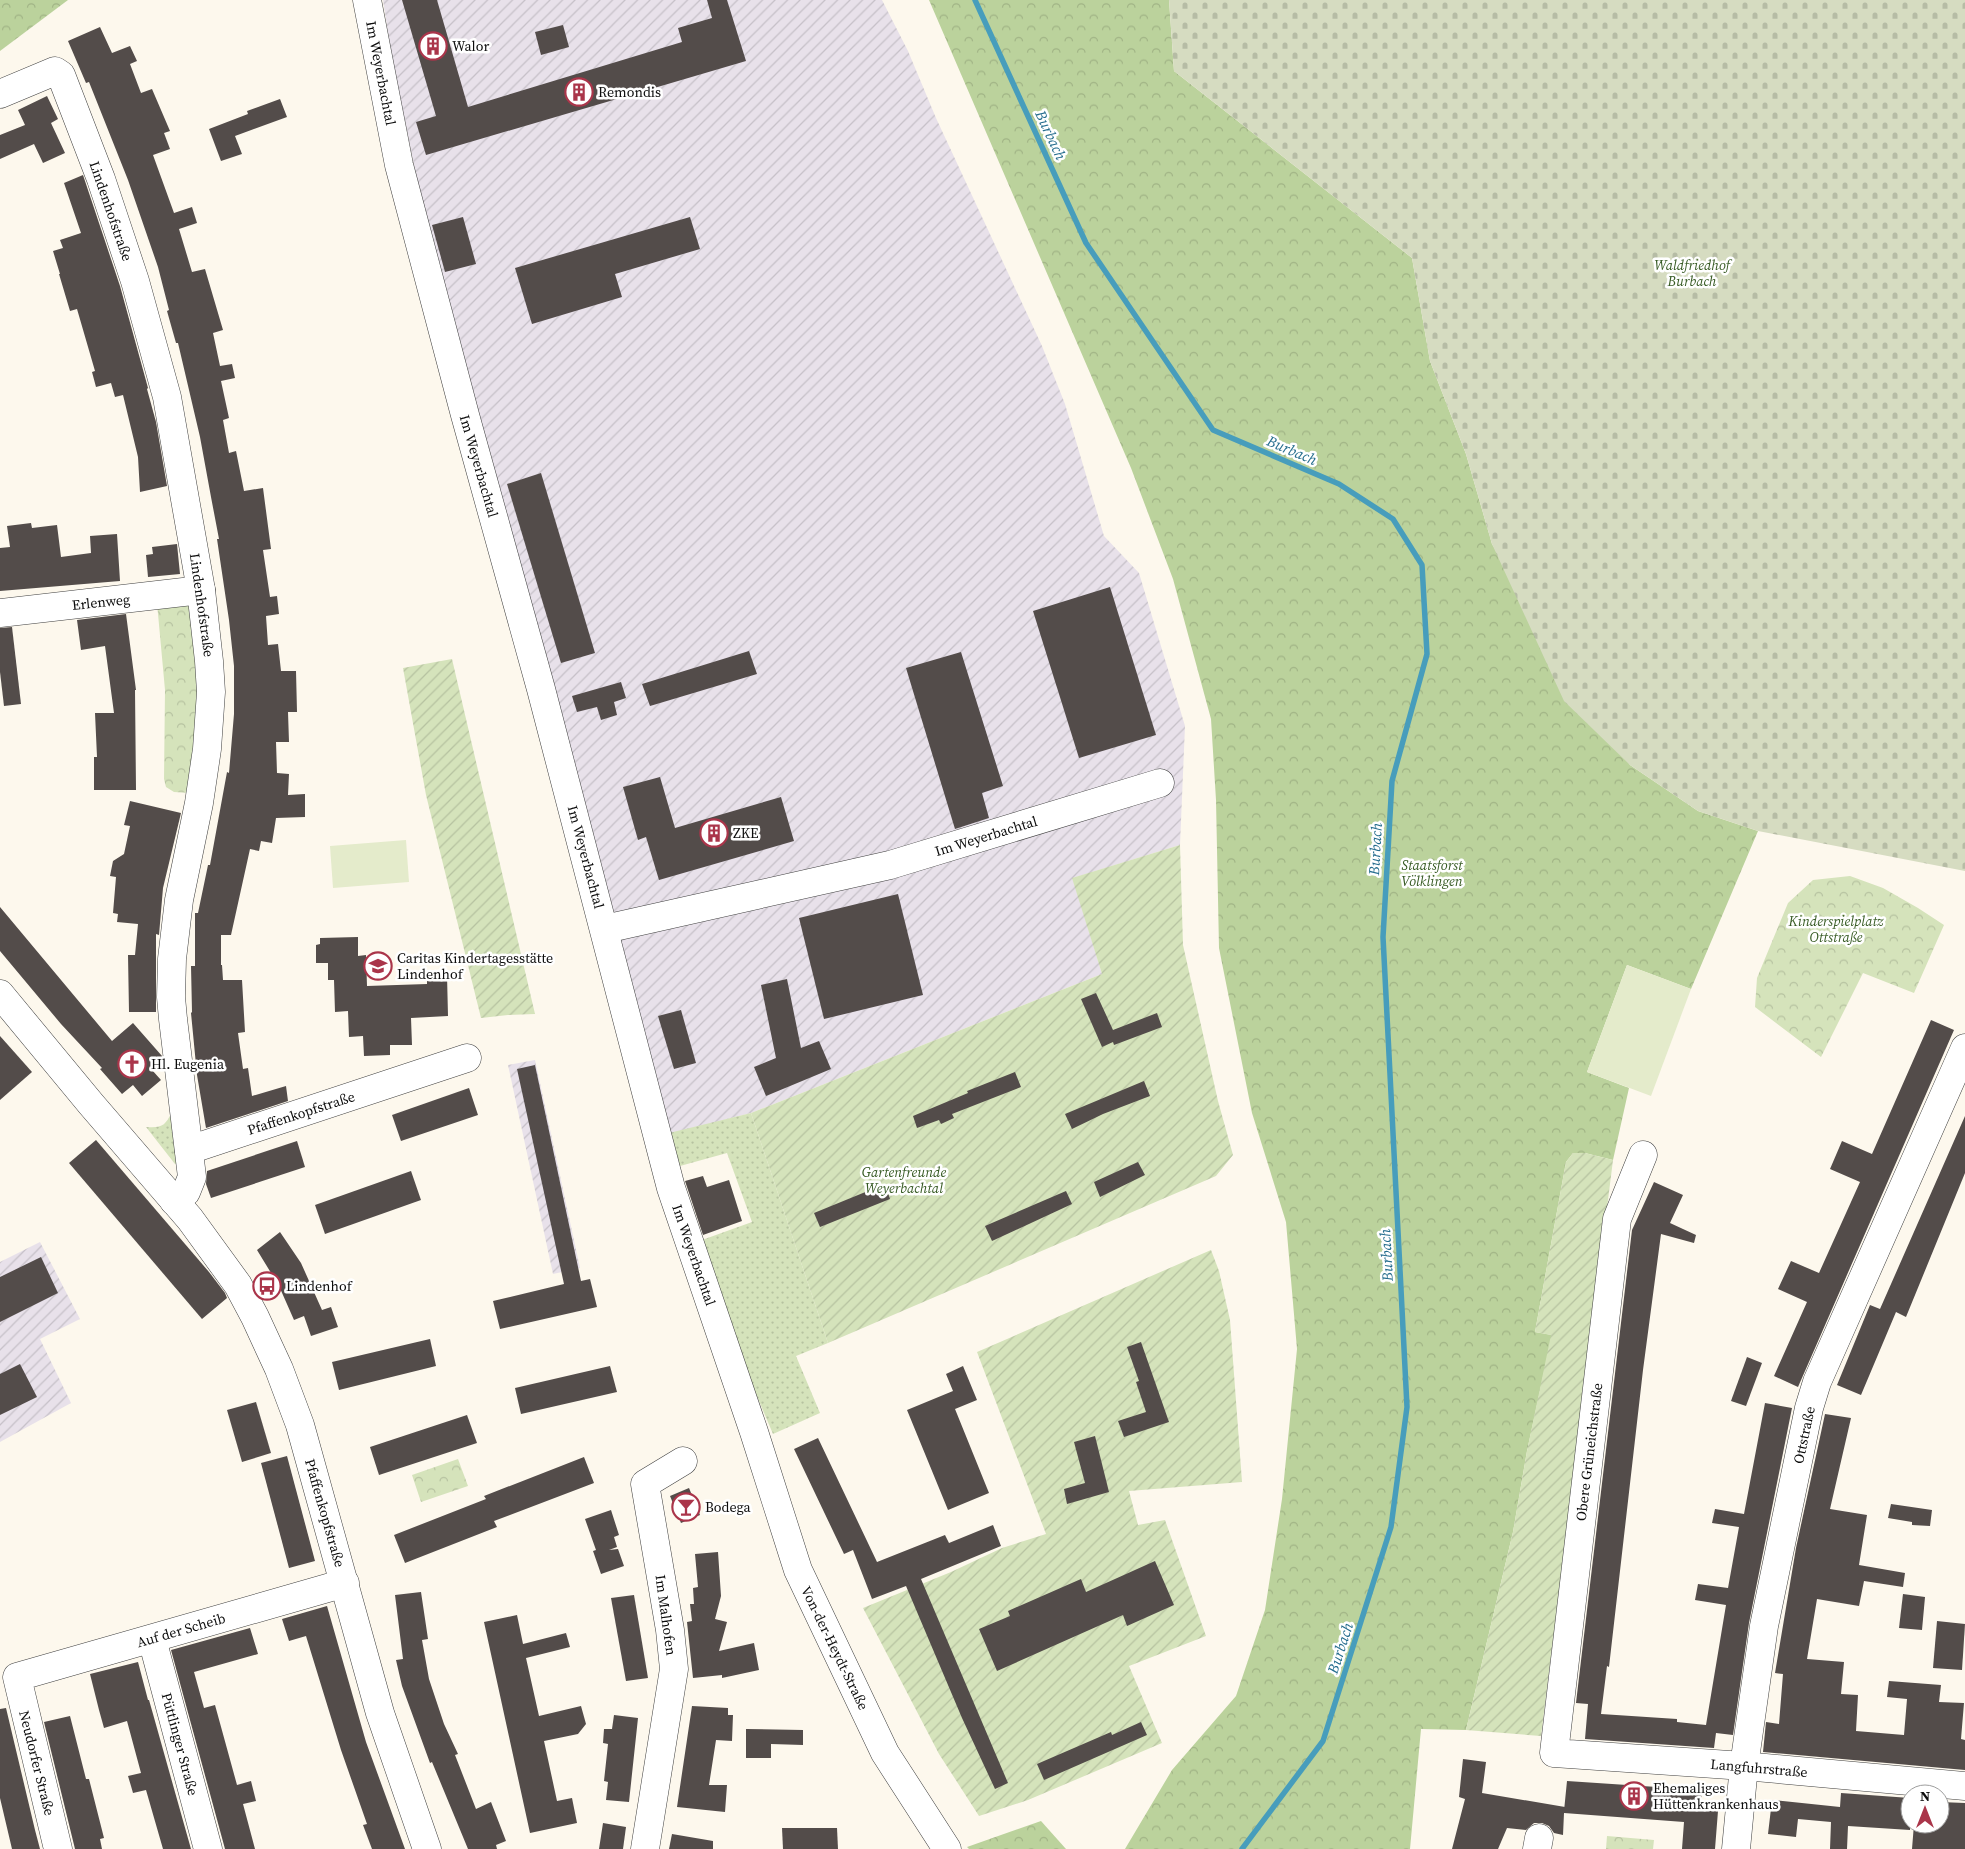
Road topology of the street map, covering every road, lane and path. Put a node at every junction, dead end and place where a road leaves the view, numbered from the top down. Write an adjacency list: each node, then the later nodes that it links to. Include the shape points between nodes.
1 (366, 0): 6 (street, Im Weyerbachtal, via 401,172)
2 (0, 94): 3 (street, Lindenhofstraße, via 55,71 61,74 126,253 167,396)
3 (201, 590): 4 (street, Erlenweg); 10 (street, Lindenhofstraße, via 210,661 210,726 172,958 173,1019)
4 (0, 613)
5 (1160, 783): 6 (street, Im Weyerbachtal, via 890,866)
6 (604, 929): 13 (street, Im Weyerbachtal, via 671,1188)
7 (0, 994): 12 (street, Pfaffenkopfstraße)
8 (1965, 1048): 19 (street, Ottstraße, via 1817,1382 1764,1626)
9 (467, 1058): 10 (street, Pfaffenkopfstraße)
10 (189, 1150): 12 (street, via 192,1177 186,1192)
11 (1643, 1155): 18 (street, Obere Grüneichstraße, via 1617,1219)
12 (174, 1201): 15 (street, Pfaffenkopfstraße, via 238,1285 279,1369 300,1425)
13 (754, 1432): 25 (street, Von-der-Heydt-Straße, via 798,1570 885,1753)
14 (683, 1461): 24 (street, Im Malhofen, via 645,1484 674,1669)
15 (345, 1583): 16 (street, Auf der Scheib); 23 (street, Pfaffenkopfstraße, via 380,1713)
16 (152, 1639): 17 (street, Auf der Scheib); 22 (street, Püttlinger Straße)
17 (16, 1677): 21 (street, Neudorfer Straße)
18 (1554, 1753): 19 (street, Langfuhrstraße)
19 (1744, 1766): 20 (street, Langfuhrstraße); 26 (street, Ottstraße)
20 (1965, 1786)
21 (58, 1849)
22 (208, 1849)
23 (427, 1849)
24 (644, 1849)
25 (947, 1849)
26 (1736, 1849)

